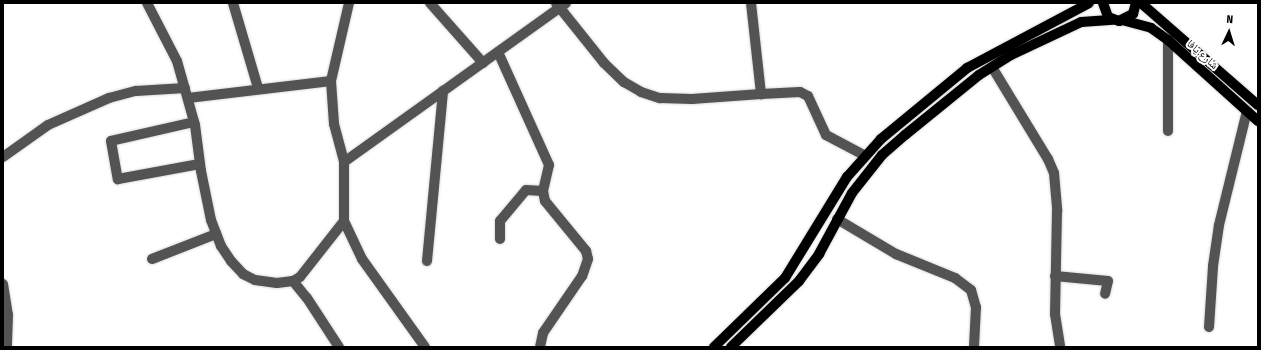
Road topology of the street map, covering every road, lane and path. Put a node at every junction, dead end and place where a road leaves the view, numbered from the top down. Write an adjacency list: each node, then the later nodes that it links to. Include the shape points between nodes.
1 (147, 3): 19 (street, via 177,61)
2 (233, 3): 17 (street)
3 (349, 3): 16 (street)
4 (430, 3): 14 (street)
5 (751, 3): 20 (street)
6 (1089, 3): 26 (main road, via 967,68 933,94)
7 (1103, 3): 11 (main road, via 1105,12)
8 (1136, 3): 11 (main road, via 1133,14)
9 (1141, 3): 21 (main road, شارع يافا)
10 (561, 4): 13 (street); 20 (street, via 604,63 624,82 641,92 660,98 692,99)
11 (1118, 20): 12 (main road, شارع يافا, via 1151,28); 15 (main road, شارع يافا, via 1081,22)
12 (1168, 40): 22 (main road, شارع يافا); 25 (street)
13 (498, 52): 14 (street); 30 (street, via 550,165)
14 (483, 63): 18 (street)
15 (992, 67): 31 (main road, شارع يافا, via 945,100 882,156 852,193); 37 (street, via 1048,159 1054,174 1057,211)
16 (331, 81): 17 (street); 28 (street, via 334,124)
17 (258, 88): 19 (street)
18 (442, 91): 28 (street); 36 (street)
19 (186, 93): 24 (street); 27 (street, via 136,91 109,98 48,125)
20 (762, 94): 26 (street, via 800,92 808,96 826,135)
21 (1258, 105)
22 (1246, 111): 23 (main road, شارع يافا); 41 (street, via 1219,225)
23 (1258, 121)
24 (194, 122): 29 (street); 29 (street, via 111,141 118,179)
25 (1168, 131)
26 (864, 155): 46 (main road, via 847,177 785,278)
27 (3, 157)
28 (344, 162): 32 (street)
29 (200, 164): 33 (street)
30 (543, 191): 34 (street, via 526,190 500,222); 45 (street, via 545,201 586,251 588,259 582,276 543,333)
31 (837, 219): 47 (main road, شارع يافا, via 819,254 799,281); 48 (street, via 896,254 955,278 971,290 976,307)
32 (344, 221): 38 (street, via 300,277); 44 (street, via 362,259)
33 (216, 234): 35 (street); 38 (street, via 221,246 243,274 267,282)
34 (500, 239)
35 (152, 259)
36 (427, 261)
37 (1055, 276): 40 (street, via 1108,281); 49 (street)
38 (293, 281): 43 (street)
39 (3, 284): 42 (street, via 8,315)
40 (1105, 294)
41 (1209, 327)
42 (7, 347)
43 (339, 347)
44 (425, 347)
45 (540, 347)
46 (714, 347)
47 (731, 347)
48 (974, 347)
49 (1060, 347)

